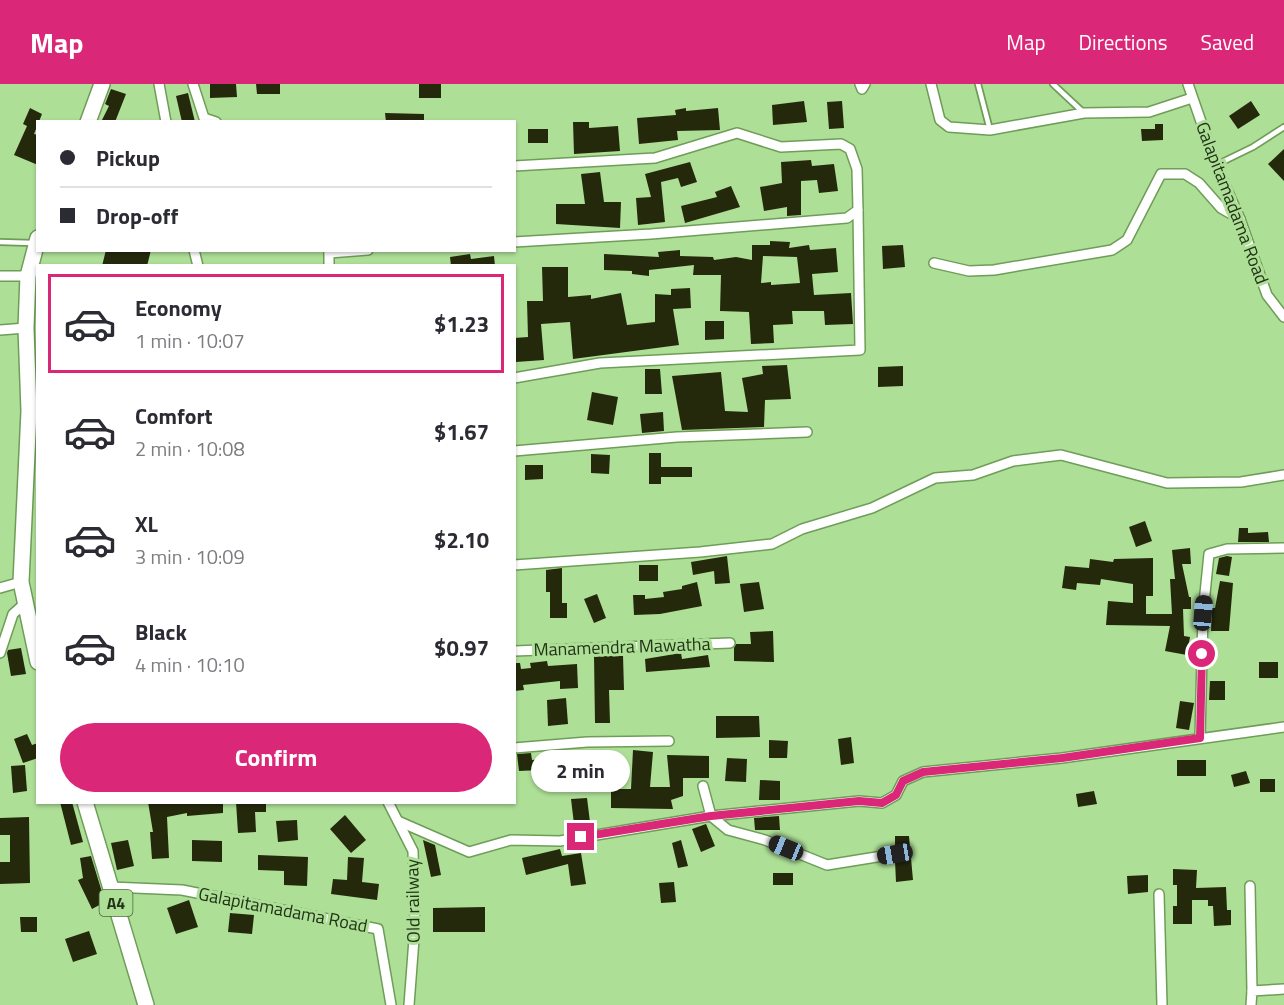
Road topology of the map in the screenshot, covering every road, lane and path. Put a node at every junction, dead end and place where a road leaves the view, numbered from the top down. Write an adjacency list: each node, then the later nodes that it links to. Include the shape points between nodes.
1 (102, 84): 12 (highway)
2 (159, 84): 13 (street)
3 (193, 84): 14 (street, via 204,118)
4 (860, 84): 5 (street, via 862,89)
5 (865, 84)
6 (931, 84): 16 (street, via 940,120 949,127)
7 (978, 84): 16 (lane)
8 (1053, 84): 11 (lane)
9 (1188, 84): 10 (street, Galapitamadama Road)
10 (1192, 98): 11 (street, via 1149,112); 17 (street, Galapitamadama Road)
11 (1084, 113): 16 (street)
12 (89, 120)
13 (166, 120)
14 (210, 120)
15 (1284, 127): 17 (lane)
16 (990, 130)
17 (1216, 165): 20 (street, Galapitamadama Road)
18 (516, 166): 19 (street, via 655,158 737,134 781,147 841,144 850,149 857,169)
19 (858, 210): 23 (street, via 848,218); 31 (street, via 860,350 600,363)
20 (1240, 219): 25 (street, via 1221,208 1199,183 1185,174 1161,174 1127,240 1112,250 994,270 969,271); 28 (street, Galapitamadama Road, via 1267,295)
21 (36, 241): 22 (lane)
22 (0, 242)
23 (516, 242)
24 (36, 245): 27 (highway)
25 (934, 263)
26 (0, 276): 27 (street)
27 (28, 276): 29 (highway)
28 (1284, 317)
29 (26, 328): 30 (street); 37 (highway, via 28,411)
30 (0, 330)
31 (516, 378)
32 (807, 432): 33 (street, via 678,437)
33 (516, 451)
34 (1284, 475): 36 (street, via 1241,482 1167,483 1061,456 1013,461 973,475 935,478 872,508 802,529 772,544)
35 (1284, 548): 45 (street, via 1227,549 1209,554 1203,613)
36 (516, 565)
37 (21, 582): 38 (street); 39 (highway)
38 (0, 588)
39 (29, 615): 42 (highway); 43 (street, via 13,614)
40 (730, 644): 41 (street, Manamendra Mawatha)
41 (516, 651)
42 (36, 652)
43 (0, 653)
44 (1284, 727): 45 (street)
45 (1200, 738): 51 (street, via 1062,758 923,772 903,781 896,795 882,803 859,801)
46 (669, 741): 47 (street)
47 (516, 748)
48 (703, 786): 51 (street)
49 (86, 804): 55 (highway, A4)
50 (389, 804): 52 (street, Old railway)
51 (711, 816): 52 (street, via 560,841 511,840 469,852); 53 (street, via 728,830 827,865)
52 (398, 821): 61 (street, Old railway, via 412,851 415,926)
53 (895, 854)
54 (1250, 886): 58 (street)
55 (111, 887): 59 (highway, A4); 60 (street, Galapitamadama Road, via 182,890 378,929)
56 (1159, 894): 62 (street)
57 (1284, 989): 58 (street)
58 (1252, 991): 63 (street)
59 (146, 1005)
60 (391, 1005)
61 (409, 1005)
62 (1162, 1005)
63 (1251, 1005)

